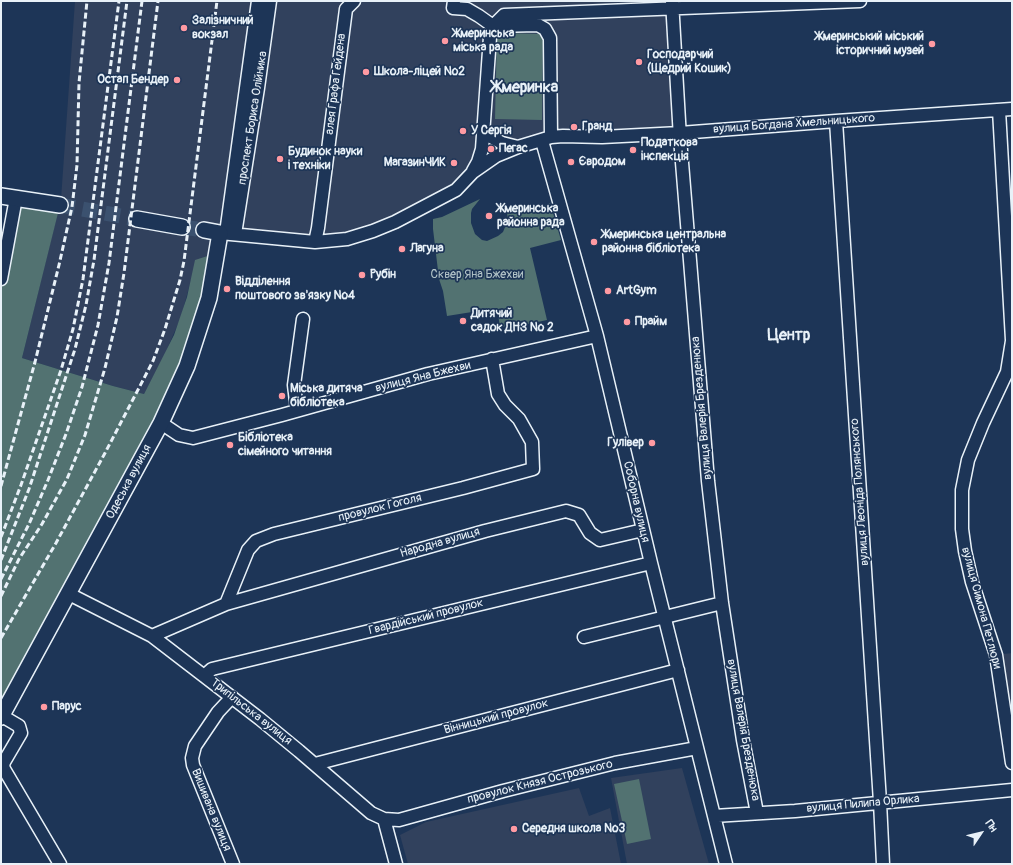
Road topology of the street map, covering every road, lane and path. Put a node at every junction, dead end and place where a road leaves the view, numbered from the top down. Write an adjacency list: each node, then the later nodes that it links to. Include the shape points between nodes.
1 (258, 1): 21 (street, проспект Бориса Олійника)
2 (270, 1): 21 (street, проспект Бориса Олійника, via 258,88)
3 (354, 1): 22 (street, алея Графа Гейдена, via 346,9)
4 (454, 1): 7 (street, via 453,8 467,9)
5 (860, 1): 6 (street)
6 (672, 5): 7 (street, via 504,14); 12 (street, вулиця Валерія Брезденюка)
7 (493, 26): 11 (street, via 490,37); 13 (street, Соборна вулиця, via 538,25 545,29 550,38)
8 (1012, 109): 9 (street, вулиця Богдана Хмельницького)
9 (999, 110): 10 (street, вулиця Богдана Хмельницького); 26 (street, вулиця Симона Петлюри)
10 (836, 121): 12 (street, вулиця Богдана Хмельницького); 46 (street, вулиця Леоніда Полянського)
11 (484, 129): 14 (street, via 489,136 502,143); 15 (street, via 482,148)
12 (680, 133): 13 (street, вулиця Богдана Хмельницького, via 563,136); 33 (street, вулиця Валерія Брезденюка, via 702,418)
13 (546, 139): 14 (street, вулиця Богдана Хмельницького); 25 (street, Соборна вулиця)
14 (518, 147): 15 (street, вулиця Богдана Хмельницького, via 496,156)
15 (473, 172): 22 (street, вулиця Богдана Хмельницького, via 456,190 395,222 347,239)
16 (8, 197): 17 (main road); 23 (street)
17 (60, 205)
18 (137, 219): 19 (main road)
19 (182, 227)
20 (204, 230): 21 (main road)
21 (227, 233): 22 (street, вулиця Богдана Хмельницького); 29 (main road, Одеська вулиця, via 201,327 187,366)
22 (315, 242)
23 (1, 279)
24 (304, 320): 28 (street, via 294,385)
25 (597, 336): 27 (street, вулиця Яна Бжехви); 30 (street, Соборна вулиця)
26 (1012, 340): 43 (street, вулиця Симона Петлюри, via 1006,376 968,460 962,490 965,551 972,582 996,655)
27 (492, 359): 28 (street, вулиця Яна Бжехви); 34 (street, провулок Гоголя, via 498,394 519,420 532,442 533,469 274,534 256,541 248,550)
28 (297, 410): 29 (street, вулиця Яна Бжехви, via 193,438 179,435)
29 (161, 423): 32 (main road, Одеська вулиця)
30 (643, 530): 31 (street, Соборна вулиця); 34 (street, Народна вулиця, via 600,540 590,533 579,515 566,511)
31 (651, 563): 35 (street, Соборна вулиця); 39 (street, Гвардійський провулок, via 212,669)
32 (69, 594): 36 (street, Трипільська вулиця); 41 (main road, Одеська вулиця)
33 (722, 603): 35 (street); 47 (street, вулиця Валерія Брезденюка)
34 (226, 604): 36 (street)
35 (665, 618): 37 (street); 38 (street, Соборна вулиця)
36 (152, 636): 39 (street, Трипільська вулиця)
37 (584, 637)
38 (678, 670): 42 (street, Соборна вулиця); 44 (street, Вінницький провулок)
39 (204, 676): 40 (street, Трипільська вулиця)
40 (232, 697): 44 (street, Трипільська вулиця); 51 (street, Вишивана вулиця, via 218,712 195,746 192,758)
41 (1, 717): 50 (street, via 19,726 21,733 4,762 4,769)
42 (697, 748): 48 (street, Соборна вулиця); 49 (street, провулок Князя Острозького, via 615,763 399,820)
43 (1012, 763)
44 (315, 764): 49 (street, Трипільська вулиця, via 371,813)
45 (1012, 790): 46 (street, вулиця Пилипа Орлика)
46 (880, 802): 47 (street, вулиця Пилипа Орлика); 54 (street, вулиця Леоніда Полянського)
47 (757, 813): 48 (street, вулиця Пилипа Орлика)
48 (714, 816): 53 (street, Соборна вулиця)
49 (384, 819): 52 (street)
50 (60, 864)
51 (233, 864)
52 (396, 864)
53 (726, 864)
54 (883, 864)

